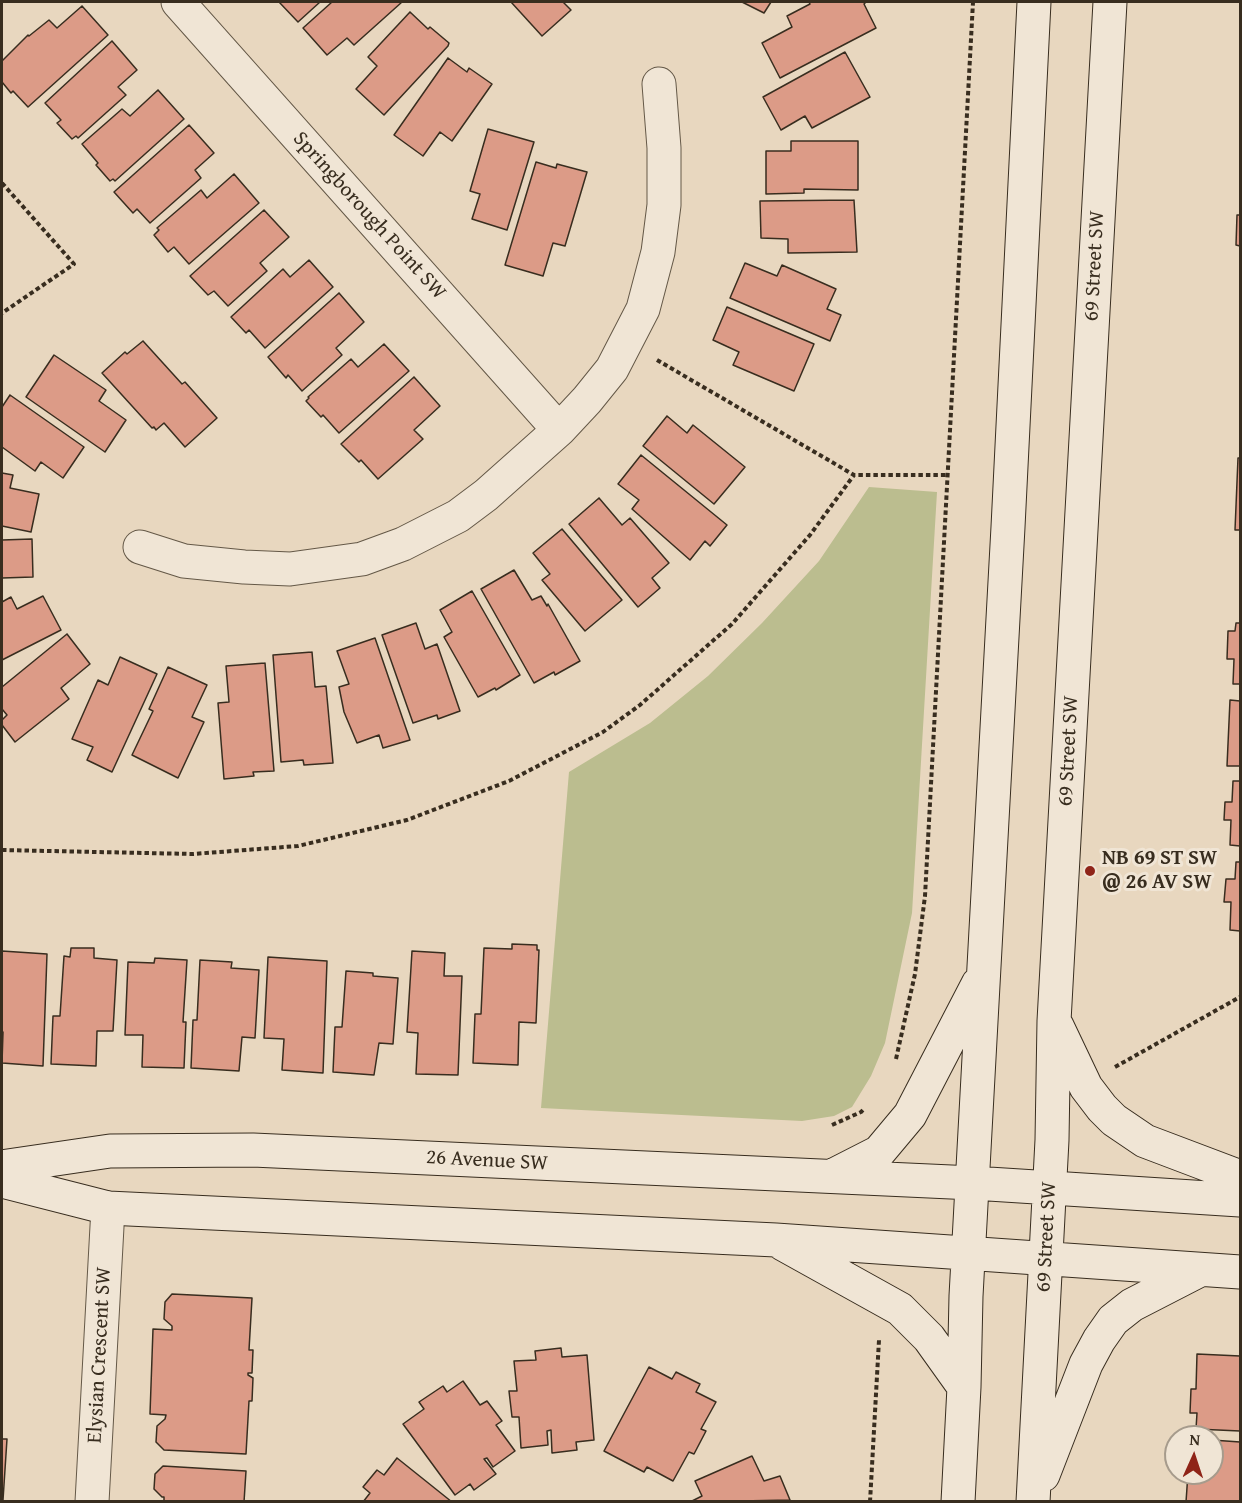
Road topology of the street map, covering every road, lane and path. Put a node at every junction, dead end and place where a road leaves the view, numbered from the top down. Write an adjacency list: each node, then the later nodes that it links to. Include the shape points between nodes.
1 (178, 2): 9 (street, Springborough Point SW)
2 (973, 2): 10 (path)
3 (1034, 2): 14 (street)
4 (1110, 2): 16 (street, 69 Street SW)
5 (659, 84): 8 (street, via 664,205 658,252 643,309)
6 (2, 183): 7 (path, via 74,264)
7 (2, 314)
8 (625, 342): 9 (street, via 612,369); 11 (path)
9 (559, 430): 12 (street, via 458,516 403,544 362,559 290,569 244,567 184,561)
10 (947, 475): 11 (path); 17 (path, via 925,896 915,974)
11 (854, 476): 13 (path, via 810,536 732,624 640,705 603,732 509,781 408,820 298,846 193,854)
12 (140, 547)
13 (2, 850)
14 (984, 972): 22 (street, via 910,1115 879,1152); 25 (street)
15 (1240, 997): 18 (path)
16 (1054, 1021): 23 (street, via 1086,1088 1114,1120 1145,1141); 26 (street, 69 Street SW)
17 (895, 1063)
18 (1112, 1069)
19 (867, 1106): 20 (path)
20 (832, 1125)
21 (2, 1167): 22 (street, 26 Avenue SW, via 110,1150 253,1150)
22 (831, 1177): 25 (street, 26 Avenue SW)
23 (1240, 1177)
24 (2, 1181): 28 (street)
25 (973, 1183): 26 (street, 26 Avenue SW); 30 (street)
26 (1049, 1188): 27 (street, 26 Avenue SW); 31 (street, 69 Street SW)
27 (1240, 1200)
28 (108, 1208): 29 (street); 37 (street, Elysian Crescent SW)
29 (776, 1240): 30 (street); 35 (street, via 900,1309 929,1338)
30 (968, 1252): 31 (street); 35 (street)
31 (1046, 1258): 32 (street); 36 (street, 69 Street SW)
32 (1200, 1270): 33 (street); 36 (street, via 1132,1305 1113,1320 1086,1364)
33 (1240, 1272)
34 (879, 1331): 38 (path)
35 (964, 1387): 39 (street)
36 (1033, 1500)
37 (92, 1502)
38 (870, 1502)
39 (958, 1502)

